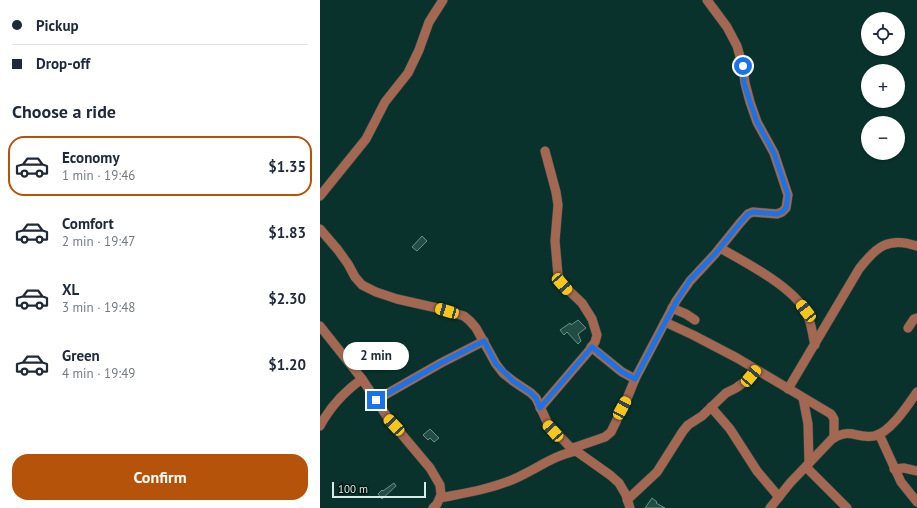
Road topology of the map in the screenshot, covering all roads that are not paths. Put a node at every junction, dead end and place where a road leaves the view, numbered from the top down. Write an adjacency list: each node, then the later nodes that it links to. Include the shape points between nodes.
1 (443, 0): 4 (street, via 429,22 408,73 386,102 366,138)
2 (707, 0): 7 (street, via 728,27 736,46 750,102 757,122 774,153 788,195 786,208 782,212 748,214)
3 (545, 151): 16 (street, via 558,205 555,241 558,275 562,284 582,303 592,319 597,335)
4 (320, 196)
5 (320, 229): 14 (street, via 362,285 397,299 464,316)
6 (917, 246): 15 (street, via 890,243 878,247 859,269)
7 (720, 248): 8 (street, via 690,280); 15 (street, via 783,286 796,299 806,311 811,323)
8 (672, 308): 10 (street); 11 (street)
9 (917, 318): 13 (street)
10 (695, 320)
11 (665, 322): 17 (street); 19 (street)
12 (320, 326): 18 (street)
13 (908, 328)
14 (484, 341): 23 (street); 25 (street, via 496,364 513,381 531,393)
15 (815, 345): 20 (street)
16 (592, 347): 19 (street, via 622,372); 25 (street)
17 (757, 370): 20 (street); 24 (street)
18 (362, 379): 23 (street); 26 (street, via 342,396)
19 (635, 379): 29 (street, via 611,432 605,438)
20 (788, 389): 22 (street)
21 (917, 392): 27 (street, via 906,408 884,432)
22 (803, 398): 28 (street, via 831,414 834,419); 30 (street, via 808,424)
23 (376, 400): 34 (street, via 430,468 440,485)
24 (711, 407): 33 (street); 36 (street, via 688,425 658,472)
25 (540, 408): 29 (street, via 548,424)
26 (320, 425)
27 (879, 434): 28 (street, via 863,436 848,433); 31 (street)
28 (834, 438): 30 (street)
29 (574, 450): 34 (street, via 563,453 513,480); 36 (street, via 619,483)
30 (808, 465): 33 (street); 39 (street)
31 (894, 469): 32 (street); 35 (street)
32 (917, 471)
33 (779, 497): 38 (street)
34 (440, 498): 37 (street)
35 (917, 502)
36 (629, 504)
37 (433, 508)
38 (770, 508)
39 (847, 508)

